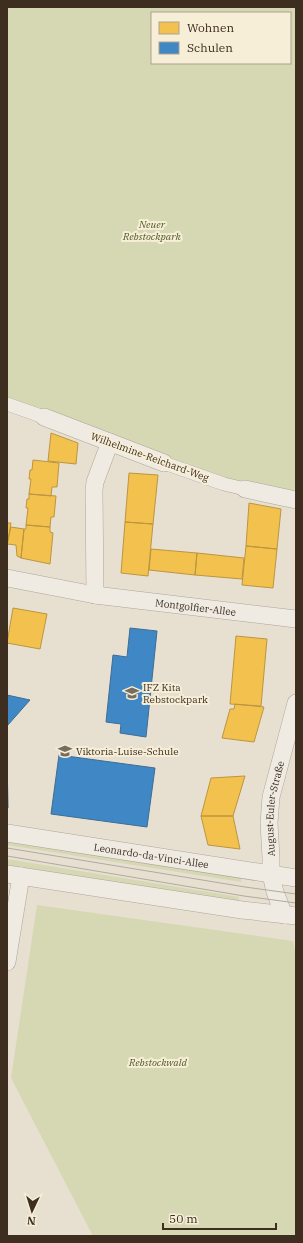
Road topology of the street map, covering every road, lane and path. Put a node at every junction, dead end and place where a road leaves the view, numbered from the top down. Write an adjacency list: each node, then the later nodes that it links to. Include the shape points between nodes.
1 (7, 404): 2 (street, Wilhelmine-Reichard-Weg)
2 (44, 417): 3 (street, Wilhelmine-Reichard-Weg)
3 (110, 442): 4 (street, Wilhelmine-Reichard-Weg); 8 (street, via 94,490)
4 (164, 463): 5 (street, Wilhelmine-Reichard-Weg)
5 (245, 490): 6 (street, Wilhelmine-Reichard-Weg)
6 (296, 500)
7 (7, 578): 8 (street, Montgolfier-Allee)
8 (95, 595): 9 (street, Montgolfier-Allee)
9 (296, 619)
10 (296, 703): 12 (street, August-Euler-Straße, via 270,805)
11 (7, 833): 12 (street, Leonardo-da-Vinci-Allee)
12 (271, 874): 14 (street, Leonardo-da-Vinci-Allee); 15 (street, August-Euler-Straße, via 274,892)
13 (14, 875): 15 (street); 16 (street)
14 (296, 878)
15 (290, 916)
16 (7, 962)

